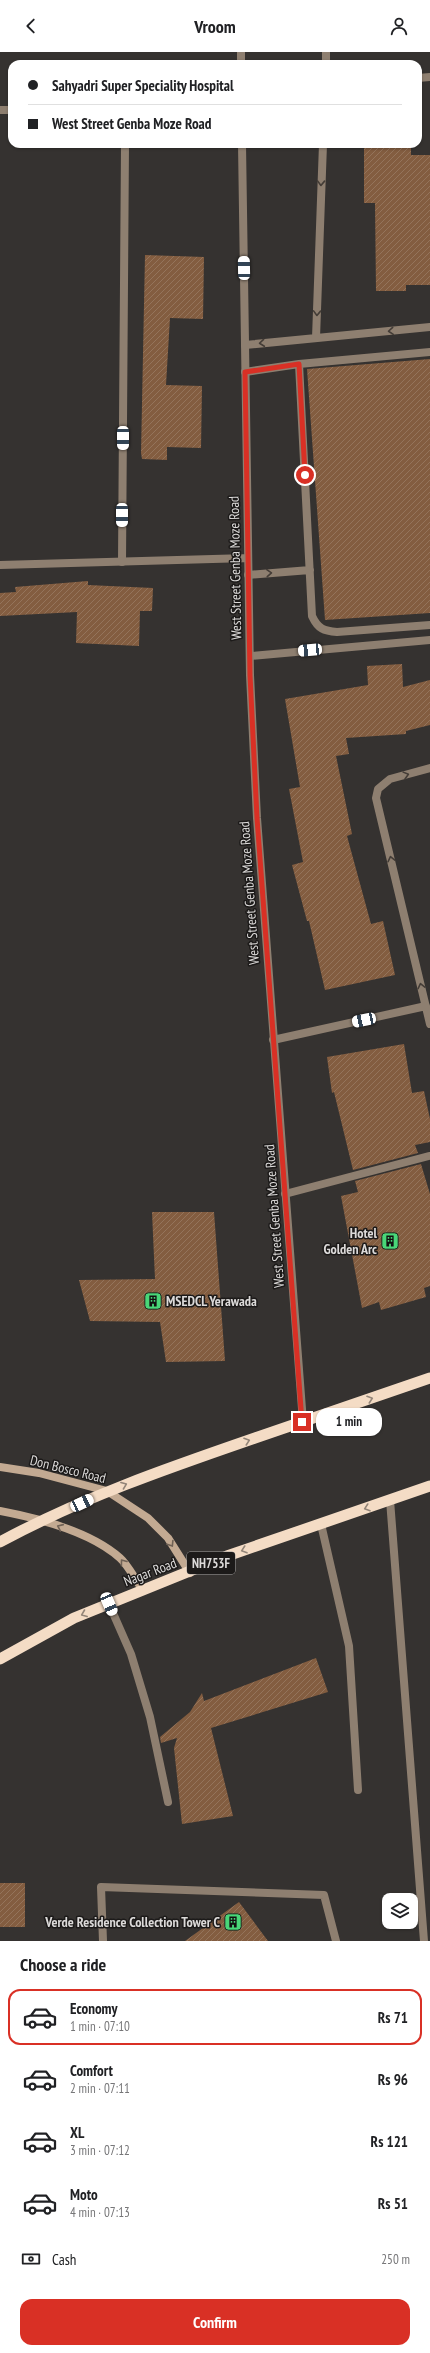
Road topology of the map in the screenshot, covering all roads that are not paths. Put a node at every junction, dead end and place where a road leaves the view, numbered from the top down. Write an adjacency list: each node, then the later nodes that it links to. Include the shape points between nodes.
1 (125, 148): 11 (street)
2 (242, 148): 6 (street, West Street Genba Moze Road)
3 (323, 148): 5 (street, one-way to 5)
4 (430, 328): 5 (street, one-way to 5)
5 (316, 338): 6 (street, one-way to 6)
6 (245, 345): 9 (street, West Street Genba Moze Road)
7 (430, 352): 8 (street)
8 (299, 364): 9 (street); 13 (street)
9 (245, 372): 10 (street, West Street Genba Moze Road)
10 (248, 558): 11 (street); 14 (street, West Street Genba Moze Road)
11 (122, 562): 12 (street)
12 (0, 565)
13 (310, 570): 14 (street, one-way to 13); 15 (street, via 312,616 316,626 325,631)
14 (248, 575): 17 (street, West Street Genba Moze Road)
15 (430, 625)
16 (430, 640): 17 (street)
17 (250, 656): 21 (street, West Street Genba Moze Road, via 257,818)
18 (430, 768): 19 (street, one-way to 18, via 376,798 378,789 390,779)
19 (426, 1006): 20 (street); 21 (street)
20 (430, 1024)
21 (273, 1040): 23 (street, West Street Genba Moze Road)
22 (429, 1156): 23 (street)
23 (285, 1194): 25 (street, West Street Genba Moze Road)
24 (430, 1378): 25 (highway, one-way to 24)
25 (302, 1422): 28 (highway, one-way to 25)
26 (0, 1467): 28 (main road, Don Bosco Road, via 39,1473)
27 (429, 1487): 29 (highway, Nagar Road / NH753F)
28 (107, 1492): 31 (highway); 34 (main road, Don Bosco Road, one-way to 34, via 148,1518 168,1538)
29 (390, 1500): 32 (highway, Nagar Road / NH753F, one-way to 32); 42 (street)
30 (0, 1511): 31 (main road)
31 (45, 1520): 33 (highway); 35 (main road, one-way to 31, via 120,1558 96,1542)
32 (321, 1524): 34 (highway, Nagar Road / NH753F, one-way to 34, via 228,1556); 38 (street, via 349,1646)
33 (0, 1542)
34 (190, 1573): 35 (highway, Nagar Road / NH753F)
35 (142, 1590): 36 (highway, Nagar Road / NH753F)
36 (109, 1604): 37 (highway, Nagar Road / NH753F, one-way to 37, via 74,1618); 39 (street, via 131,1654 150,1717)
37 (0, 1659)
38 (358, 1790)
39 (168, 1802)
40 (102, 1941): 41 (street, via 101,1887 324,1895)
41 (336, 1941)
42 (424, 1941)

